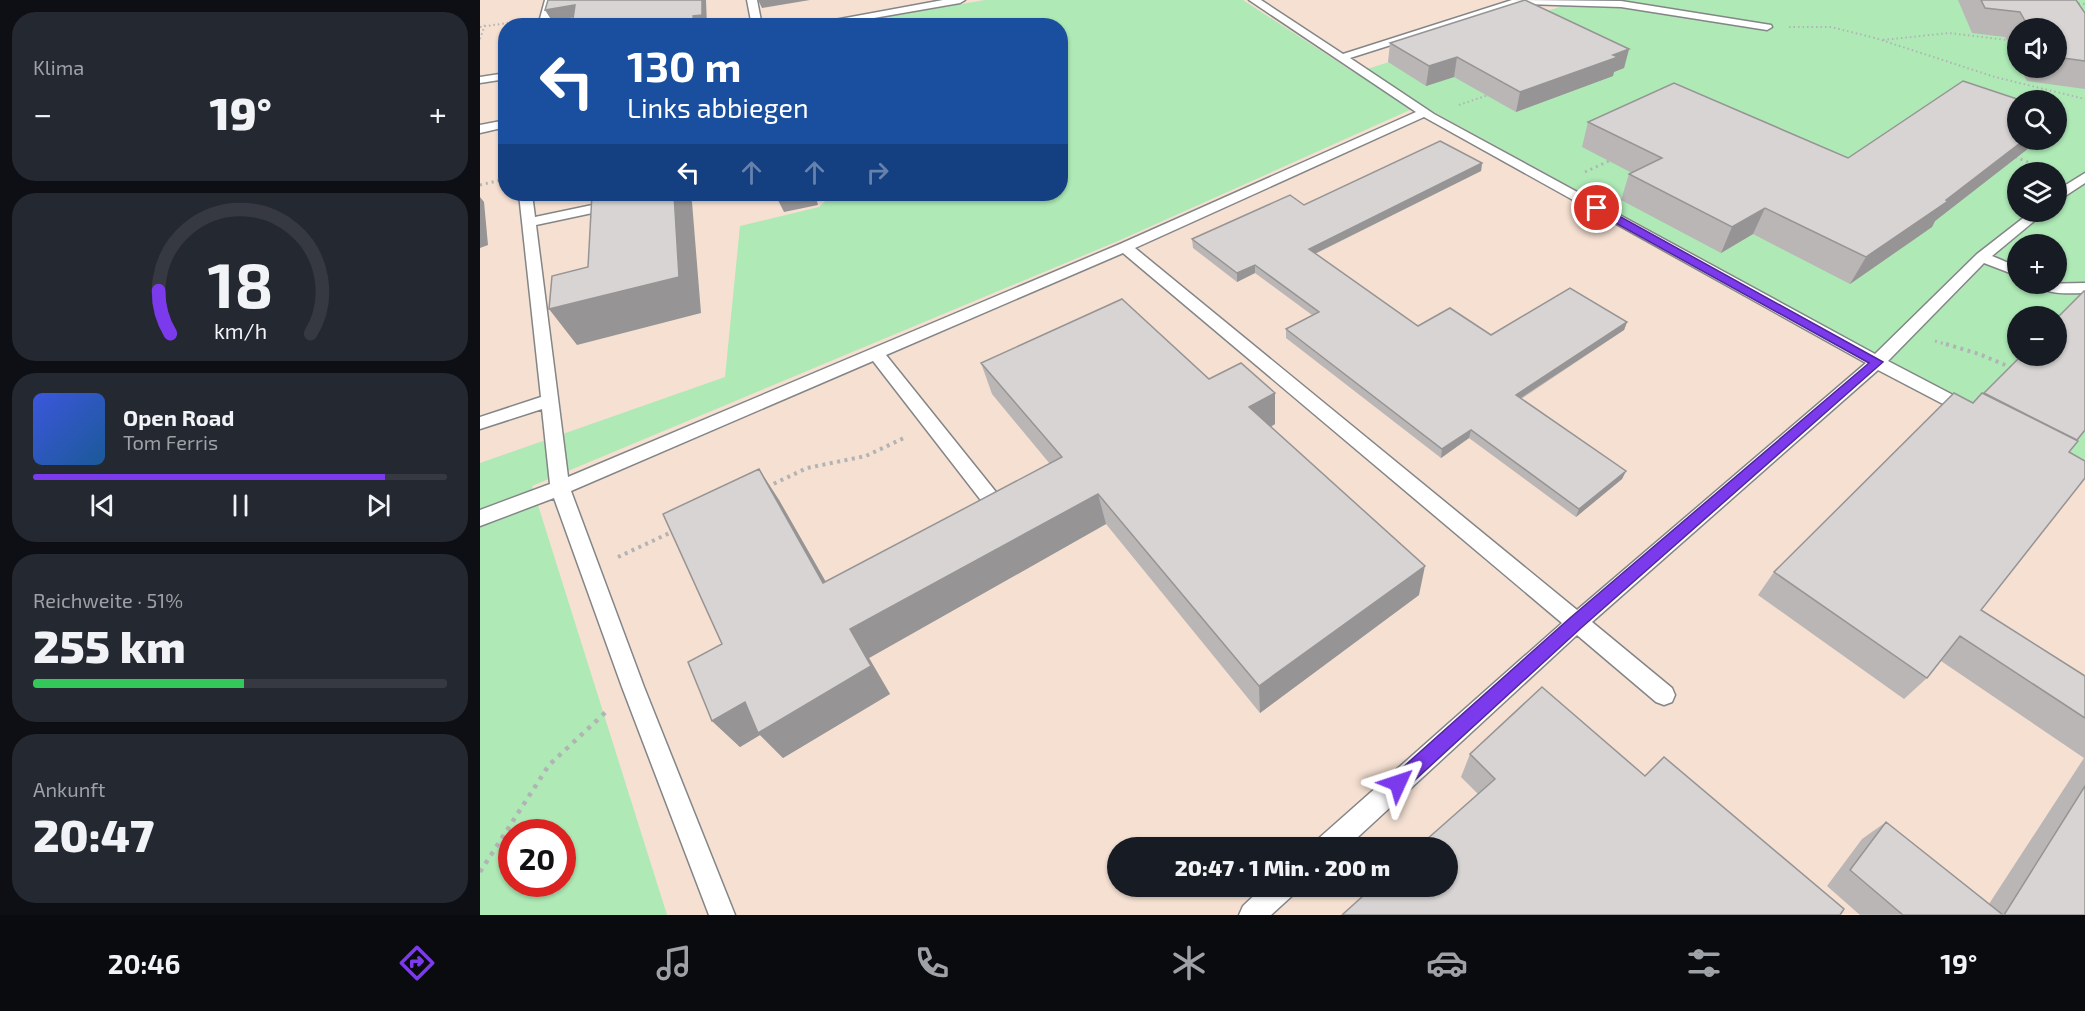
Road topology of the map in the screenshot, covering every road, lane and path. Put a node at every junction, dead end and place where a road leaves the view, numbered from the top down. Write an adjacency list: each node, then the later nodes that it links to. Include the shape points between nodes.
1 (550, 0): 8 (lane)
2 (752, 0): 9 (lane)
3 (960, 0): 10 (lane)
4 (1254, 0): 18 (lane)
5 (1521, 0): 14 (lane, via 1622,4); 18 (lane)
6 (2067, 2): 7 (path)
7 (2085, 4)
8 (545, 18)
9 (755, 18)
10 (854, 18)
11 (486, 22): 13 (path)
12 (498, 25): 13 (path)
13 (482, 27): 15 (path)
14 (1767, 27): 16 (path, via 1831,27)
15 (480, 39)
16 (1882, 40): 17 (path, via 1949,33); 22 (path, via 1995,77)
17 (2007, 40)
18 (1343, 57): 23 (lane)
19 (498, 78): 20 (lane)
20 (480, 81)
21 (1500, 91): 23 (path)
22 (2085, 98)
23 (1427, 114): 36 (lane); 43 (lane)
24 (498, 125): 25 (lane)
25 (480, 129)
26 (2015, 157): 27 (path)
27 (2028, 162)
28 (2085, 177): 31 (lane)
29 (498, 181): 30 (path)
30 (480, 185)
31 (2067, 190)
32 (527, 201): 34 (lane)
33 (627, 202): 34 (lane)
34 (529, 222): 45 (lane)
35 (2026, 222): 37 (lane)
36 (1125, 247): 42 (lane); 55 (lane)
37 (1982, 257): 38 (lane); 41 (lane)
38 (2007, 267)
39 (2067, 288): 40 (lane)
40 (2085, 288)
41 (1905, 334): 43 (lane); 44 (path, via 1979,354)
42 (876, 353): 48 (lane); 49 (lane)
43 (1877, 362): 46 (lane); 55 (lane)
44 (2010, 367)
45 (550, 400): 47 (lane); 49 (lane)
46 (1981, 417)
47 (480, 423)
48 (933, 425): 50 (path, via 866,456 807,468); 51 (lane)
49 (560, 488): 52 (lane); 54 (lane)
50 (764, 489)
51 (998, 507)
52 (480, 518)
53 (677, 529): 54 (path)
54 (590, 570): 56 (lane)
55 (1576, 623): 57 (lane); 58 (lane)
56 (633, 687): 59 (path, via 549,765); 61 (lane)
57 (1664, 695)
58 (1339, 837)
59 (480, 872)
60 (1272, 897): 62 (lane)
61 (722, 915)
62 (1252, 915)

